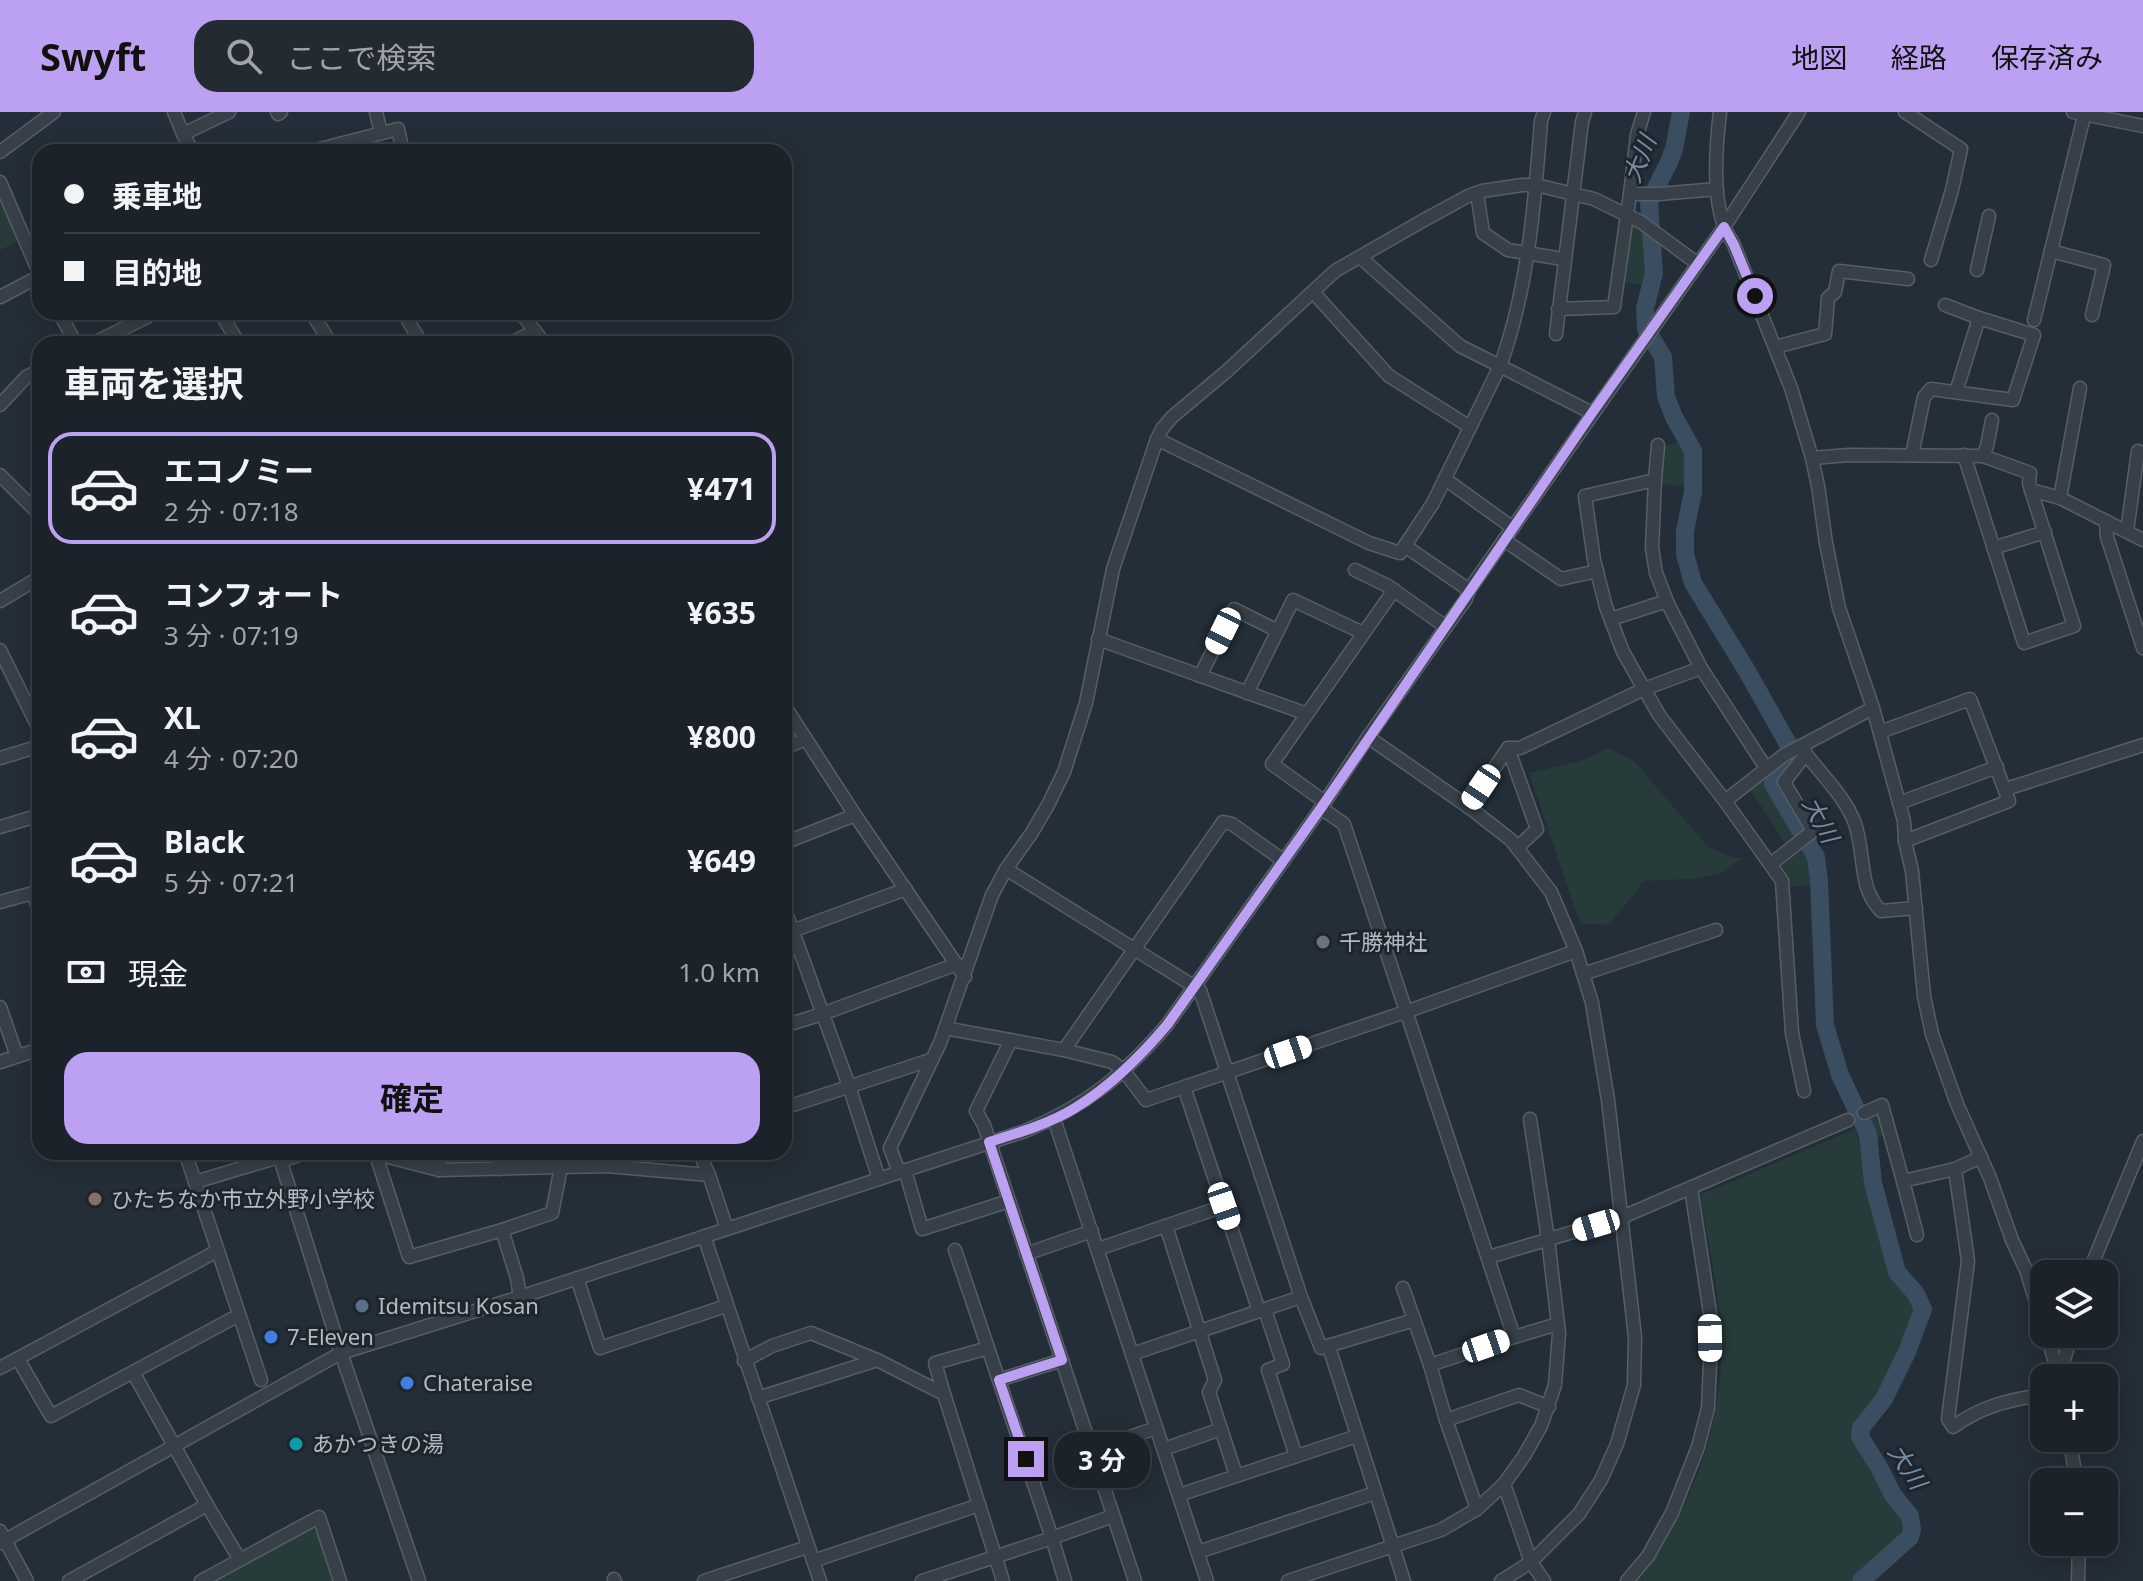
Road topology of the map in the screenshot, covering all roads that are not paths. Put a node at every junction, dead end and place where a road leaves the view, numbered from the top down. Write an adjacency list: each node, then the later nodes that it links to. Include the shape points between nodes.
1 (54, 112): 18 (street)
2 (174, 112): 14 (street)
3 (229, 112): 14 (street)
4 (376, 112): 13 (street)
5 (1544, 112): 20 (street)
6 (1585, 112): 23 (street)
7 (1644, 112): 24 (street, via 1637,135)
8 (1720, 112): 21 (street)
9 (1799, 112): 27 (street)
10 (1905, 112): 33 (street, via 1961,149)
11 (2081, 113): 12 (street); 28 (street)
12 (2143, 126)
13 (381, 133): 16 (street); 17 (street, via 398,129)
14 (183, 134): 15 (street)
15 (189, 144)
16 (339, 144)
17 (401, 144)
18 (0, 152)
19 (0, 182): 30 (street)
20 (1536, 185): 22 (street); 23 (street); 29 (street)
21 (1717, 189): 24 (street); 27 (street)
22 (1477, 193): 29 (street, via 1483,233 1508,250); 31 (street)
23 (1573, 193): 25 (street); 32 (street)
24 (1634, 194): 25 (street)
25 (1627, 214): 34 (street); 41 (street, via 1614,307)
26 (1989, 216): 35 (street)
27 (1724, 227): 34 (street); 52 (street)
28 (2051, 251): 42 (street, via 2104,265); 46 (street)
29 (1526, 253): 32 (street); 53 (street, via 1516,316)
30 (32, 257)
31 (1360, 257): 38 (street); 53 (street, via 1460,346)
32 (1563, 259): 41 (street)
33 (1931, 260)
34 (1698, 264): 58 (street)
35 (1977, 270)
36 (1908, 279): 52 (street, via 1839,271 1835,292 1828,298 1825,334)
37 (32, 280): 39 (street)
38 (1313, 292): 60 (street, via 1389,376); 61 (street, via 1172,417)
39 (0, 297)
40 (1945, 305): 43 (street)
41 (1558, 309): 48 (street)
42 (2092, 315)
43 (1979, 318): 56 (street); 56 (street, via 2034,335 2013,400)
44 (141, 320): 49 (street)
45 (526, 320): 47 (street)
46 (2034, 320)
47 (535, 331): 50 (street); 51 (street)
48 (1556, 334)
49 (108, 336)
50 (525, 336)
51 (539, 336)
52 (1775, 347): 67 (street)
53 (1500, 366): 58 (street); 60 (street)
54 (32, 374): 57 (street)
55 (2080, 388): 72 (street)
56 (1956, 392): 64 (street, via 1931,389 1924,397)
57 (0, 405)
58 (1592, 413): 75 (street)
59 (1992, 420): 66 (street)
60 (1470, 427): 69 (street)
61 (1157, 439): 80 (street, via 1369,543 1396,553); 93 (street, via 1113,569)
62 (1658, 445): 70 (street)
63 (2138, 451): 76 (street)
64 (1912, 455): 65 (street); 67 (street)
65 (1964, 455): 66 (street); 81 (street)
66 (1983, 456): 71 (street, via 2030,473)
67 (1812, 458): 100 (street, via 1839,608)
68 (0, 475): 73 (street)
69 (1445, 479): 75 (street); 80 (street)
70 (1655, 480): 83 (street, via 1585,496); 88 (street, via 1652,548)
71 (2031, 490): 72 (street); 77 (street)
72 (2060, 498): 74 (street)
73 (32, 507)
74 (2106, 521): 76 (street); 94 (street)
75 (1513, 528): 78 (street)
76 (2127, 531): 79 (street)
77 (2045, 532): 81 (street); 81 (street, via 2074,626 2024,643)
78 (1504, 540): 83 (street, via 1561,579); 86 (street)
79 (2143, 540)
80 (1405, 546): 86 (street)
81 (1993, 548)
82 (1355, 570): 85 (street)
83 (1597, 571): 89 (street)
84 (32, 582): 87 (street)
85 (1394, 590): 90 (street); 92 (street)
86 (1469, 590): 90 (street)
87 (0, 601)
88 (1667, 601): 89 (street); 96 (street)
89 (1611, 619): 98 (street)
90 (1446, 627): 105 (street)
91 (1278, 631): 92 (street, via 1293,600); 97 (street, via 1234,609); 99 (street)
92 (1363, 633): 101 (street)
93 (1098, 639): 97 (street); 128 (street, via 1086,703 1064,772)
94 (2143, 648)
95 (0, 650): 102 (street)
96 (1701, 668): 98 (street); 114 (street)
97 (1200, 676): 99 (street)
98 (1644, 689): 110 (street, via 1520,748); 116 (street)
99 (1247, 693): 101 (street)
100 (1873, 708): 104 (street); 111 (street)
101 (1307, 714): 118 (street, via 1272,764)
102 (32, 715)
103 (792, 717): 106 (street)
104 (1880, 732): 113 (street, via 1970,699); 117 (street)
105 (1368, 737): 118 (street); 119 (street)
106 (806, 739): 107 (street); 120 (street)
107 (792, 745)
108 (2143, 745): 115 (street)
109 (32, 748): 112 (street)
110 (1508, 748): 119 (street); 125 (street, via 1537,829)
111 (1804, 749): 114 (street); 127 (street, via 1784,782 1813,831); 132 (street, via 1848,807 1874,904 1881,911)
112 (0, 758)
113 (1997, 767): 115 (street); 117 (street)
114 (1766, 768): 116 (street)
115 (2006, 789): 124 (street, via 2009,801)
116 (1725, 801): 127 (street)
117 (1899, 803): 124 (street)
118 (1323, 805): 126 (street); 143 (street, via 1344,824)
119 (1468, 807): 125 (street)
120 (855, 815): 123 (street); 129 (street)
121 (32, 817): 122 (street)
122 (0, 827)
123 (792, 840)
124 (1905, 841): 132 (street)
125 (1517, 848): 137 (street, via 1551,892)
126 (1284, 861): 136 (street, via 1223,822); 141 (street)
127 (1771, 864): 157 (street, via 1782,881 1792,1033)
128 (1006, 869): 136 (street); 140 (street)
129 (906, 889): 134 (street); 138 (street)
130 (32, 893): 131 (street)
131 (0, 902)
132 (1916, 908): 165 (street, via 1932,1034)
133 (1716, 930): 139 (street)
134 (792, 932)
135 (792, 943): 144 (street)
136 (1134, 949): 141 (street); 148 (street)
137 (1576, 951): 139 (street); 143 (street)
138 (957, 964): 140 (street); 144 (street)
139 (1583, 974): 187 (street, via 1608,1100)
140 (965, 977): 146 (street)
141 (1195, 987): 153 (street); 154 (street)
142 (0, 1007): 150 (street)
143 (1408, 1011): 154 (street); 199 (street)
144 (822, 1014): 145 (street); 155 (street)
145 (792, 1023)
146 (945, 1028): 147 (street); 151 (street)
147 (1011, 1040): 148 (street); 164 (street, via 976,1111)
148 (1064, 1050): 153 (street, via 1112,1062)
149 (32, 1051): 150 (street)
150 (17, 1056): 152 (street)
151 (930, 1060): 155 (street); 179 (street, via 890,1148)
152 (0, 1062)
153 (1124, 1071): 156 (street, via 1146,1100); 160 (street)
154 (1228, 1072): 156 (street); 205 (street)
155 (849, 1086): 158 (street); 181 (street)
156 (1184, 1087): 186 (street)
157 (1804, 1091)
158 (792, 1105)
159 (1864, 1113): 182 (street, via 1882,1105)
160 (1054, 1119): 164 (street); 191 (street)
161 (1530, 1119): 194 (street)
162 (1848, 1120): 184 (street)
163 (2143, 1141): 200 (street)
164 (989, 1142): 179 (street); 185 (street)
165 (1981, 1157): 177 (street); 202 (street)
166 (188, 1160): 183 (street)
167 (266, 1160): 183 (street)
168 (280, 1160): 215 (street)
169 (375, 1160): 190 (street, via 409,1257)
170 (400, 1160): 178 (street)
171 (440, 1160): 178 (street)
172 (501, 1160): 176 (street)
173 (563, 1160): 175 (street)
174 (702, 1160): 180 (street)
175 (562, 1167): 176 (street); 180 (street); 190 (street, via 552,1213)
176 (499, 1169): 178 (street)
177 (1955, 1169): 182 (street); 227 (street, via 1968,1261 1948,1419 1953,1427 2000,1402)
178 (439, 1170)
179 (902, 1171): 181 (street); 185 (street, via 922,1229)
180 (709, 1175): 189 (street)
181 (879, 1179): 189 (street)
182 (1903, 1181): 192 (street)
183 (195, 1182): 197 (street)
184 (1691, 1188): 187 (street); 272 (street, via 1710,1313 1708,1408 1672,1513)
185 (1009, 1201): 198 (street)
186 (1224, 1206): 188 (street); 207 (street)
187 (1620, 1218): 194 (street); 255 (street, via 1635,1337 1634,1385 1601,1480 1579,1514)
188 (1166, 1226): 195 (street); 211 (street)
189 (727, 1229): 193 (street)
190 (502, 1230): 204 (street)
191 (1092, 1231): 195 (street); 198 (street)
192 (1917, 1235)
193 (704, 1236): 201 (street); 206 (street)
194 (1548, 1239): 199 (street); 210 (street)
195 (1098, 1249): 216 (street)
196 (955, 1250): 214 (street)
197 (217, 1251): 208 (street); 217 (street)
198 (1026, 1254): 219 (street)
199 (1489, 1257): 212 (street)
200 (2094, 1260)
201 (577, 1278): 204 (street); 206 (street, via 600,1348)
202 (2030, 1283)
203 (1403, 1288): 209 (street)
204 (520, 1297): 215 (street)
205 (1301, 1297): 207 (street); 213 (street, via 1321,1348)
206 (726, 1306): 220 (street)
207 (1262, 1310): 211 (street); 237 (street, via 1283,1364 1268,1370)
208 (239, 1315): 223 (street); 224 (street)
209 (1414, 1320): 213 (street); 221 (street)
210 (1558, 1324): 212 (street); 229 (street)
211 (1199, 1330): 216 (street); 232 (street, via 1215,1380 1209,1392)
212 (1514, 1337): 221 (street)
213 (1329, 1347): 233 (street)
214 (988, 1348): 225 (street); 226 (street, via 935,1363)
215 (341, 1353): 234 (street); 260 (street)
216 (1132, 1354): 231 (street)
217 (18, 1359): 222 (street); 223 (street, via 51,1416)
218 (877, 1360): 220 (street, via 811,1333); 226 (street); 228 (street)
219 (1062, 1360): 225 (street); 236 (street)
220 (744, 1361): 228 (street)
221 (1430, 1365): 230 (street)
222 (0, 1368)
223 (133, 1372): 234 (street)
224 (261, 1380)
225 (999, 1380): 247 (street)
226 (944, 1394): 243 (street)
227 (2030, 1397)
228 (758, 1398): 249 (street)
229 (1549, 1407): 230 (street, via 1519,1395); 239 (street)
230 (1446, 1420): 244 (street)
231 (1156, 1428): 235 (street); 236 (street)
232 (1221, 1429): 235 (street); 238 (street)
233 (1357, 1436): 237 (street); 240 (street)
234 (175, 1447): 242 (street); 246 (street)
235 (1164, 1449): 241 (street)
236 (1091, 1450): 245 (street)
237 (1296, 1456): 238 (street)
238 (1236, 1475): 241 (street)
239 (1504, 1484): 244 (street); 255 (street)
240 (1375, 1493): 248 (street); 250 (street)
241 (1179, 1495): 250 (street)
242 (207, 1505): 253 (street); 257 (street)
243 (979, 1505): 252 (street); 254 (street)
244 (1477, 1509): 248 (street, via 1441,1530)
245 (1113, 1516): 247 (street); 266 (street)
246 (2, 1538): 256 (street)
247 (1052, 1538): 252 (street); 265 (street)
248 (1392, 1545): 268 (street); 269 (street)
249 (807, 1547): 254 (street); 261 (street)
250 (1198, 1552): 267 (street)
251 (2079, 1556): 273 (street)
252 (996, 1557): 263 (street); 264 (street)
253 (240, 1560): 258 (street); 259 (street, via 319,1517)
254 (813, 1561): 262 (street)
255 (1531, 1562): 270 (street); 271 (street)
256 (27, 1581)
257 (69, 1581)
258 (201, 1581)
259 (340, 1581)
260 (419, 1581)
261 (704, 1581)
262 (820, 1581)
263 (922, 1581)
264 (1003, 1581)
265 (1065, 1581)
266 (1135, 1581)
267 (1207, 1581)
268 (1288, 1581)
269 (1404, 1581)
270 (1501, 1581)
271 (1544, 1581)
272 (1627, 1581)
273 (2078, 1581)

